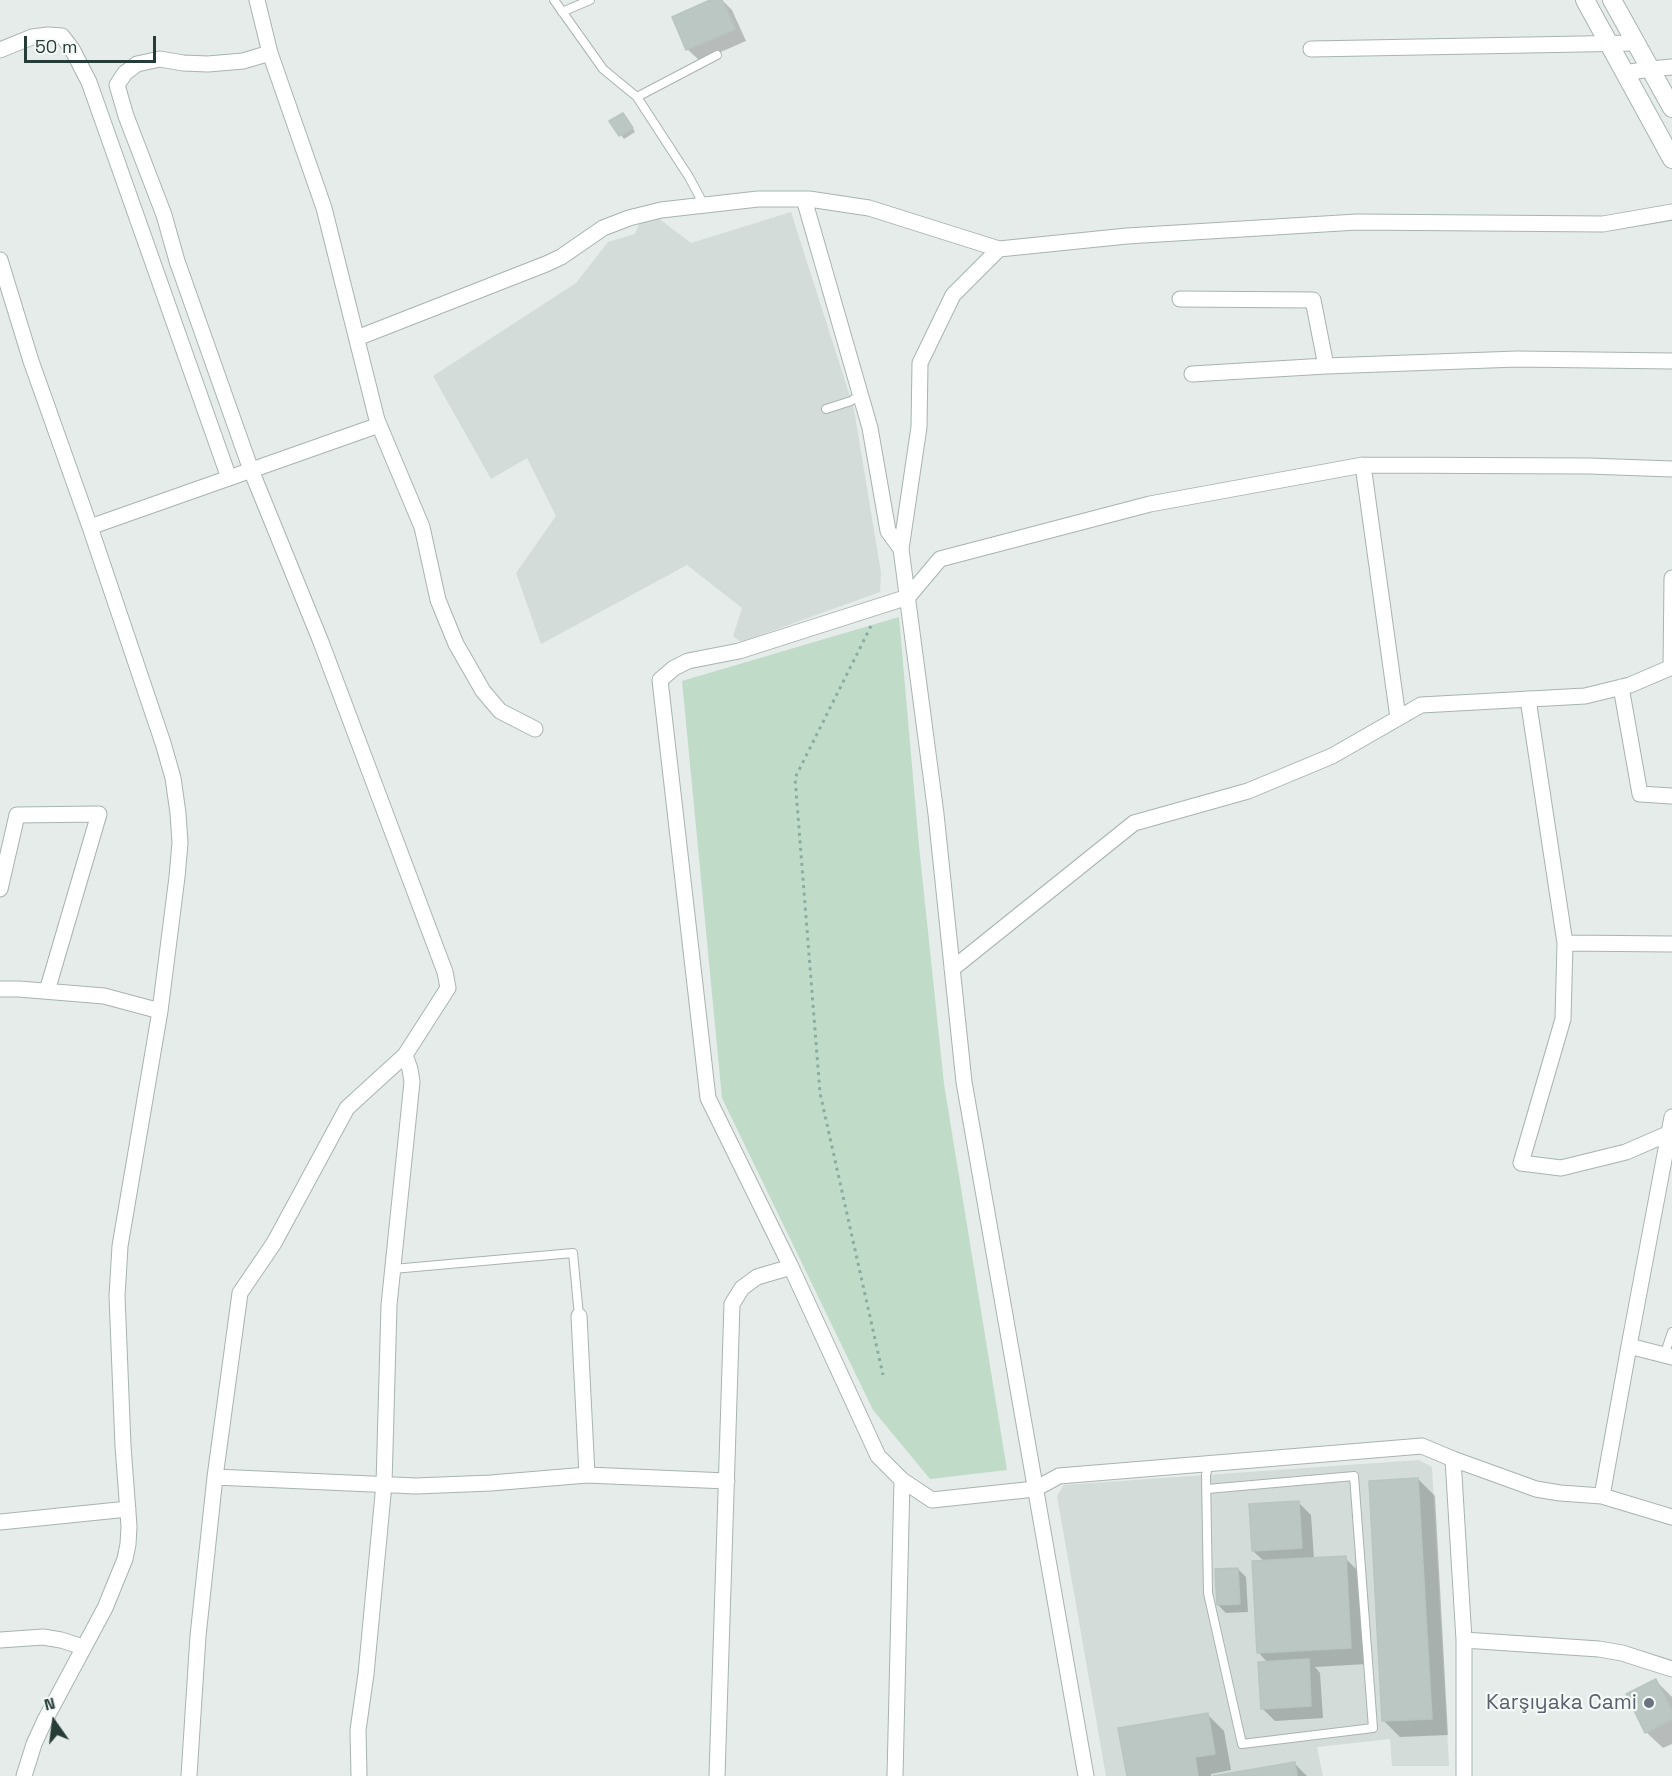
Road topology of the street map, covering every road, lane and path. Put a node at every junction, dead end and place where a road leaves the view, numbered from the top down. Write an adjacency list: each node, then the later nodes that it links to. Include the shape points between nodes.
1 (257, 0): 11 (street)
2 (554, 0): 6 (lane)
3 (590, 0): 6 (lane)
4 (1585, 0): 8 (street)
5 (1612, 0): 7 (street)
6 (562, 12): 16 (lane, via 603,69)
7 (1636, 43): 8 (street); 14 (street)
8 (1608, 44): 9 (street); 15 (street)
9 (1311, 49)
10 (0, 50): 35 (street, via 48,35 62,36 72,49 89,82)
11 (270, 53): 25 (street, via 324,208); 34 (street, via 220,63 160,59 137,64 117,85)
12 (717, 55): 16 (lane)
13 (1672, 67): 14 (street)
14 (1650, 69): 15 (street); 17 (street)
15 (1624, 73): 18 (street)
16 (637, 97): 20 (lane)
17 (1672, 108)
18 (1672, 159)
19 (804, 199): 20 (street, via 758,198); 22 (street, via 869,208); 29 (street)
20 (704, 205): 25 (street, via 662,210 603,228 546,264)
21 (1672, 212): 22 (street, via 1602,224 1357,222 1127,236)
22 (999, 249): 37 (street, via 954,295 920,363 919,427)
23 (0, 260): 36 (street)
24 (1180, 299): 27 (street, via 1313,300)
25 (357, 338): 31 (street)
26 (1672, 361): 27 (street, via 1517,359)
27 (1326, 366): 28 (street)
28 (1192, 374)
29 (860, 395): 30 (lane); 37 (street, via 870,428 888,531)
30 (826, 409)
31 (379, 424): 34 (street); 45 (street, via 422,526 438,600 456,644 483,691 500,711)
32 (1363, 465): 33 (street); 39 (street, via 1150,504 940,559); 44 (street)
33 (1672, 469)
34 (250, 471): 35 (street); 54 (street, via 321,642 445,972 448,988)
35 (229, 478): 36 (street)
36 (90, 527): 53 (street, via 173,777 180,843)
37 (902, 549): 39 (street)
38 (1672, 578): 41 (street)
39 (908, 597): 50 (street); 57 (street, via 739,651 688,661 660,680 708,1098)
40 (871, 625): 63 (path, via 795,778 820,1093)
41 (1672, 668): 42 (street)
42 (1621, 687): 43 (street, via 1585,696); 46 (street, via 1640,794)
43 (1528, 699): 44 (street, via 1421,705); 48 (street)
44 (1398, 718): 50 (street, via 1332,756 1248,792 1134,823)
45 (535, 729)
46 (1672, 796)
47 (0, 889): 52 (street, via 17,814 99,814)
48 (1565, 943): 49 (street); 56 (street, via 1563,1019 1521,1163 1561,1168 1626,1152)
49 (1672, 944)
50 (952, 969): 71 (street, via 964,1082)
51 (0, 989): 52 (street)
52 (47, 992): 53 (street, via 104,996)
53 (160, 1011): 74 (street, via 118,1276)
54 (405, 1054): 58 (street, via 412,1082); 67 (street, via 347,1108 274,1243 240,1293)
55 (1672, 1117): 56 (street)
56 (1670, 1133): 61 (street)
57 (791, 1267): 68 (street, via 878,1456); 69 (street, via 757,1277 742,1288 732,1304)
58 (393, 1269): 59 (lane, via 573,1253); 70 (street)
59 (579, 1316): 66 (street)
60 (1672, 1332): 62 (lane)
61 (1629, 1346): 62 (street); 73 (street)
62 (1668, 1357)
63 (883, 1375)
64 (1453, 1459): 65 (street, via 1422,1446); 73 (street, via 1536,1489); 78 (street)
65 (1209, 1463): 71 (street, via 1059,1476); 72 (lane)
66 (587, 1475): 69 (street); 70 (street, via 491,1483)
67 (215, 1477): 70 (street); 82 (street, via 198,1636)
68 (902, 1480): 71 (street, via 932,1500); 85 (street)
69 (727, 1481): 84 (street)
70 (384, 1485): 83 (street, via 358,1730)
71 (1035, 1489): 86 (street)
72 (1207, 1489): 72 (lane, via 1208,1593 1242,1744 1373,1728 1354,1476)
73 (1602, 1496): 75 (street)
74 (128, 1509): 76 (street); 79 (street, via 125,1559 105,1608)
75 (1672, 1517)
76 (0, 1522)
77 (0, 1640): 79 (street, via 43,1637)
78 (1464, 1640): 80 (street, via 1599,1649); 87 (street)
79 (83, 1647): 81 (street, via 34,1744)
80 (1672, 1669)
81 (24, 1776)
82 (189, 1776)
83 (359, 1776)
84 (717, 1776)
85 (895, 1776)
86 (1086, 1776)
87 (1464, 1776)

